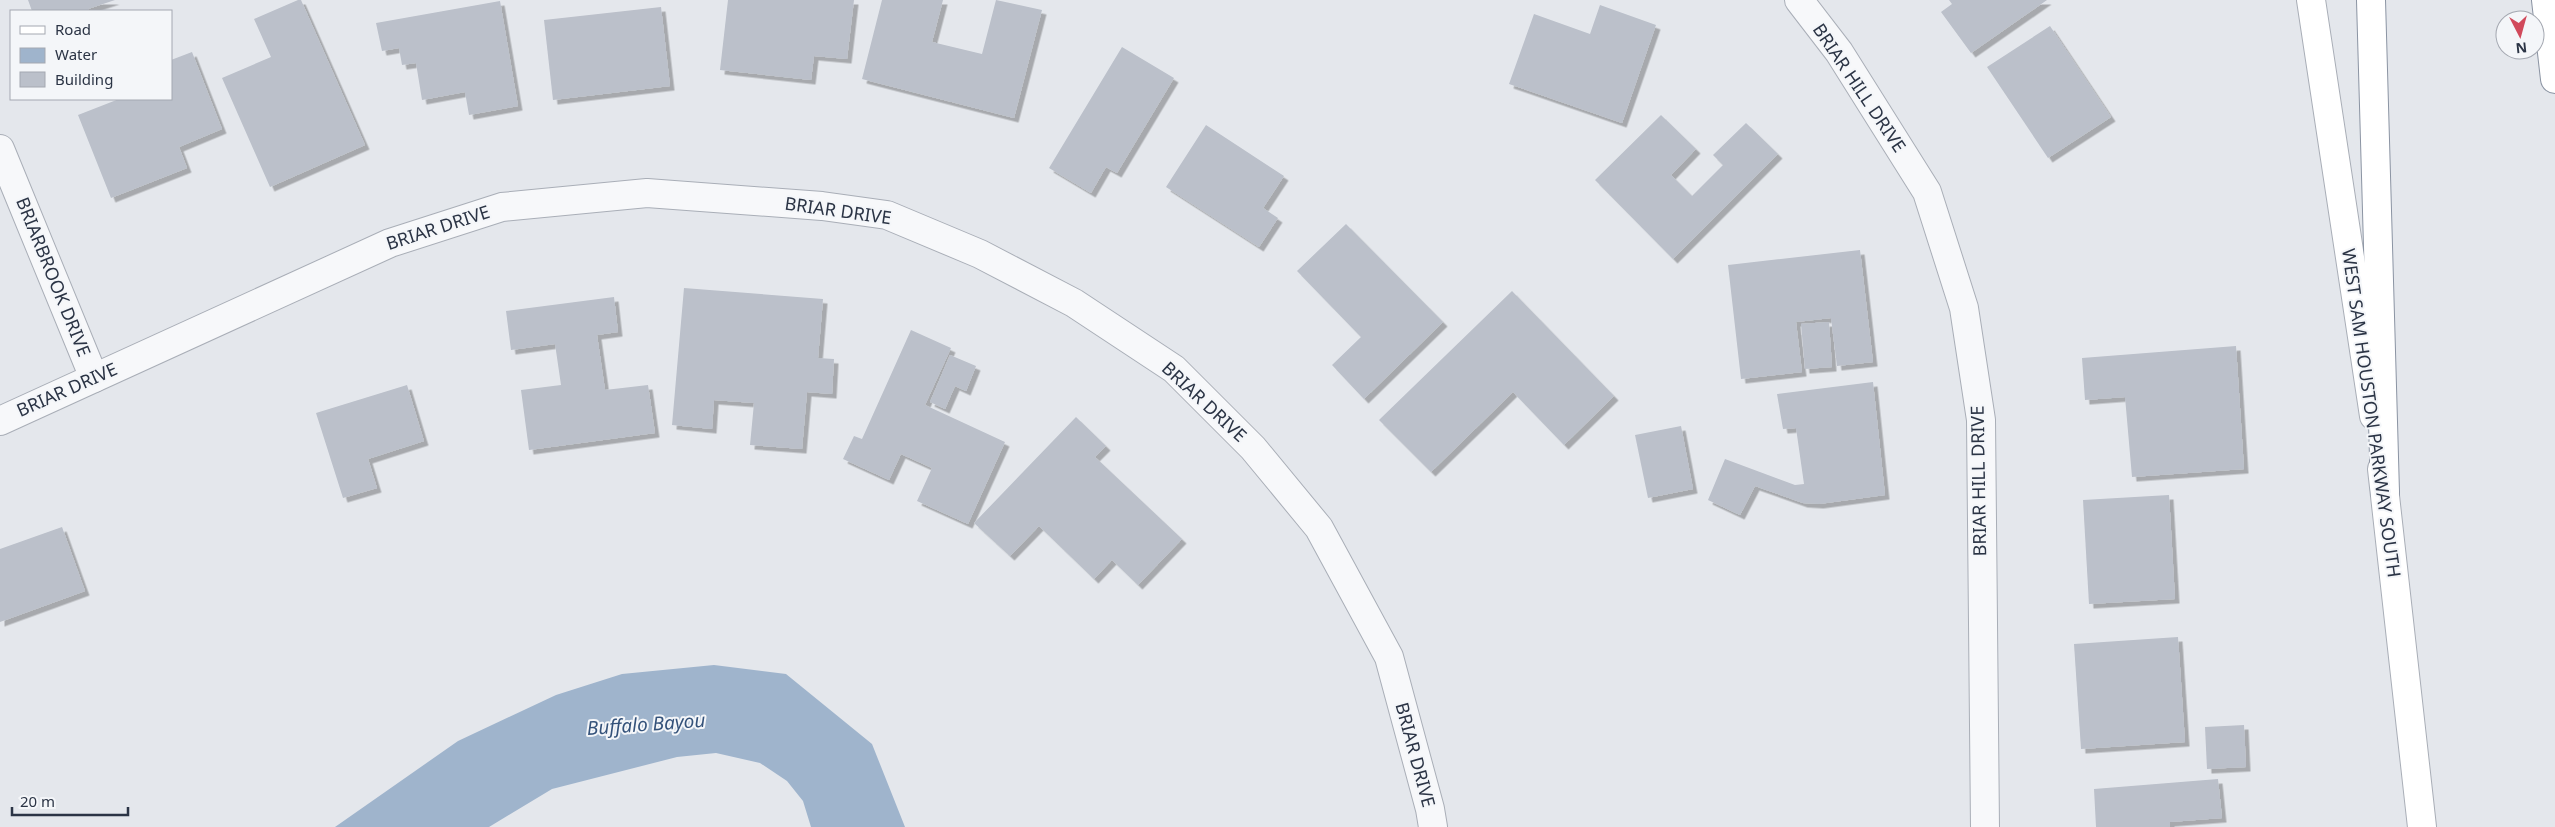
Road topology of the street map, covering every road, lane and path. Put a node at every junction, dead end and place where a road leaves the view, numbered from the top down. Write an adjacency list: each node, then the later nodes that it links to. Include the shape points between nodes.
1 (1799, 0): 11 (street, BRIAR HILL DRIVE, via 1839,52 1927,192 1964,308 1981,420)
2 (2311, 0): 9 (main road, WEST SAM HOUSTON PARKWAY SOUTH)
3 (2371, 0): 9 (main road)
4 (2546, 0): 5 (main road)
5 (2555, 79)
6 (0, 149): 7 (street, BRIARBROOK DRIVE)
7 (94, 378): 8 (street, BRIAR DRIVE); 10 (street, BRIAR DRIVE, via 390,243 502,207 647,192 822,206 887,215 980,254 1074,303 1174,369 1253,448 1319,528 1389,657)
8 (0, 421)
9 (2385, 492): 12 (main road, WEST SAM HOUSTON PARKWAY SOUTH)
10 (1433, 827)
11 (1985, 827)
12 (2422, 827)

